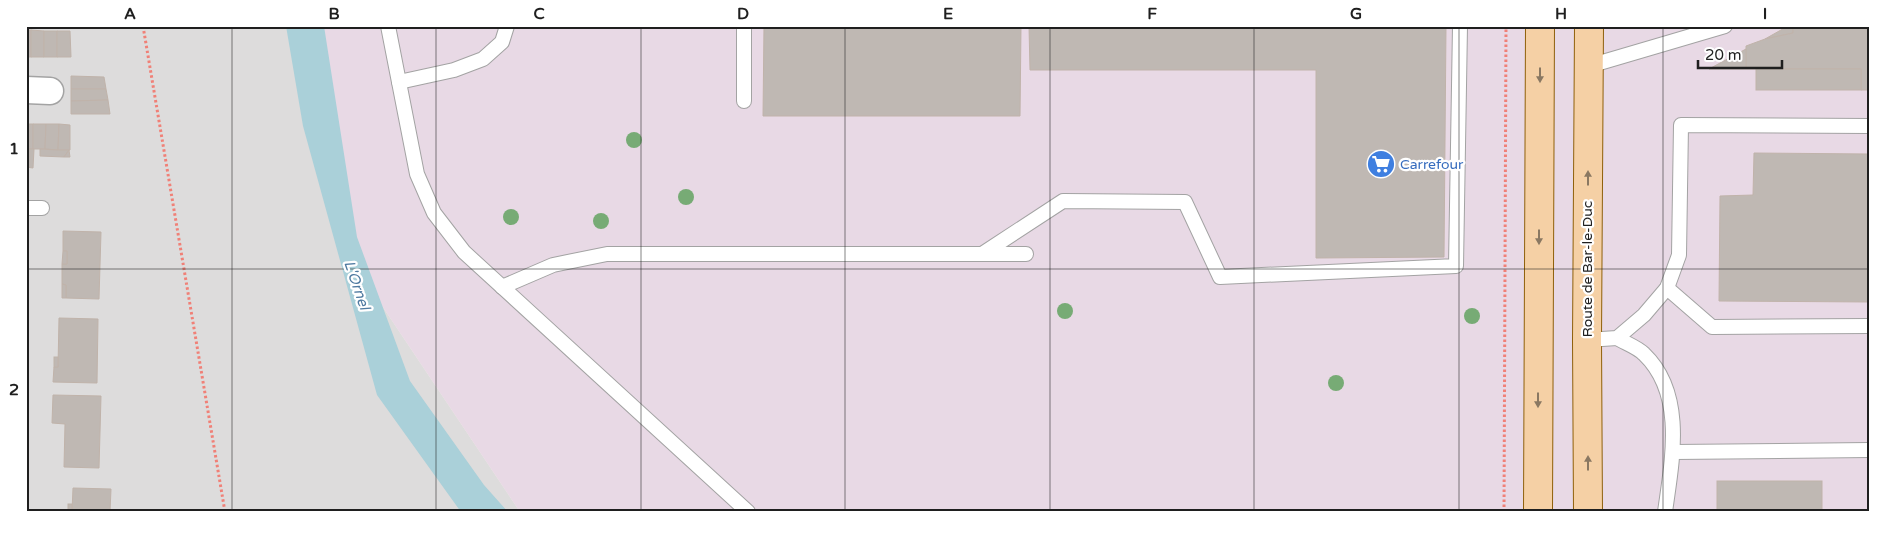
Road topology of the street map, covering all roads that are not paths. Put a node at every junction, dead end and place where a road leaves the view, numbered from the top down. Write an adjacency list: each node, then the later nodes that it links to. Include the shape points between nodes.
1 (388, 26): 9 (lane)
2 (507, 26): 9 (lane, via 502,42 483,59 454,70)
3 (744, 26): 10 (lane)
4 (1460, 26): 14 (lane, via 1456,266 1220,277 1185,202 1063,201)
5 (1540, 26): 24 (main road, one-way to 24)
6 (1589, 26): 8 (main road, Route de Bar-le-Duc)
7 (1725, 26): 8 (lane)
8 (1589, 66): 20 (main road, Route de Bar-le-Duc, one-way to 8)
9 (399, 82): 16 (lane, via 417,174 434,213 464,252)
10 (744, 101)
11 (1869, 126): 17 (lane, via 1681,125 1679,255)
12 (26, 208): 13 (lane)
13 (42, 208)
14 (982, 254): 15 (lane); 16 (lane, via 607,254 553,266)
15 (1026, 254)
16 (502, 287): 23 (lane)
17 (1667, 288): 18 (lane, via 1712,326); 19 (lane, via 1644,315)
18 (1869, 326)
19 (1617, 338): 20 (lane); 22 (lane, via 1643,353 1661,375 1671,403)
20 (1587, 340): 25 (main road, Route de Bar-le-Duc, one-way to 20)
21 (1869, 450): 22 (lane)
22 (1674, 452): 26 (lane)
23 (748, 512)
24 (1538, 512)
25 (1588, 512)
26 (1665, 512)

